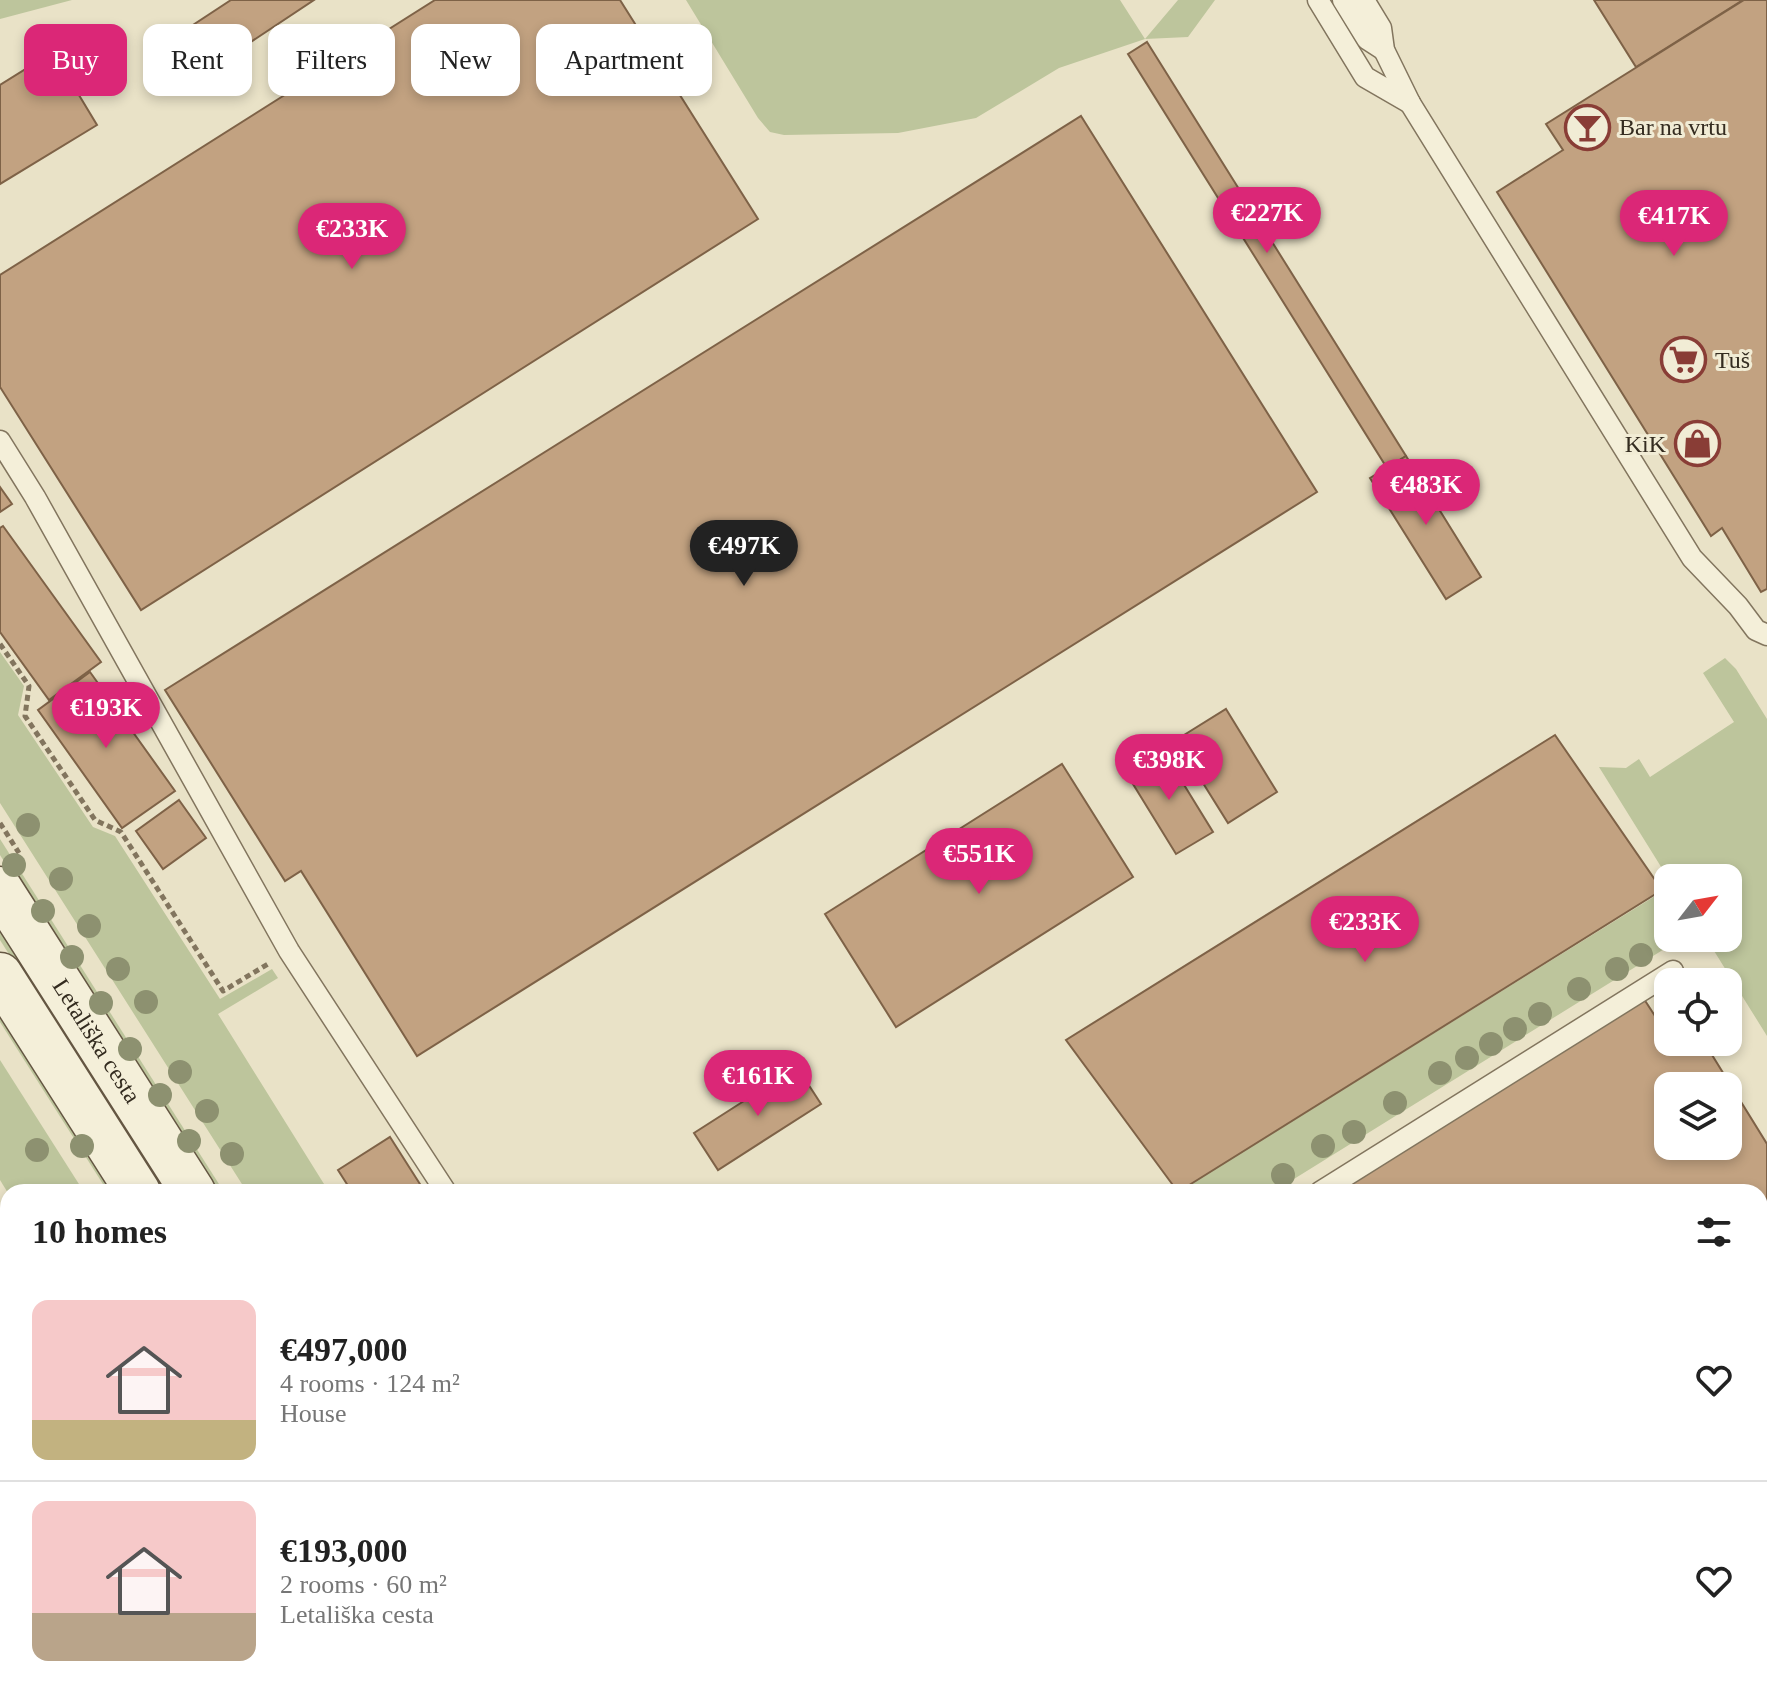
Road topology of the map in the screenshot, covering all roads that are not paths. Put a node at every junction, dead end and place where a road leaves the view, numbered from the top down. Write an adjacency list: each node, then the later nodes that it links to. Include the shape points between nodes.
1 (1318, 0): 5 (lane, via 1365,77)
2 (1343, 0): 4 (lane, via 1367,39)
3 (1364, 0): 4 (lane, via 1381,28)
4 (1384, 50): 5 (lane)
5 (1410, 103): 7 (lane, via 1692,558 1756,630)
6 (0, 441): 13 (lane, via 289,951)
7 (1767, 635)
8 (0, 889): 12 (main road, Letališka cesta)
9 (0, 975): 11 (main road, Letališka cesta)
10 (1654, 983): 14 (lane)
11 (133, 1184)
12 (188, 1184)
13 (441, 1184)
14 (1333, 1184)

